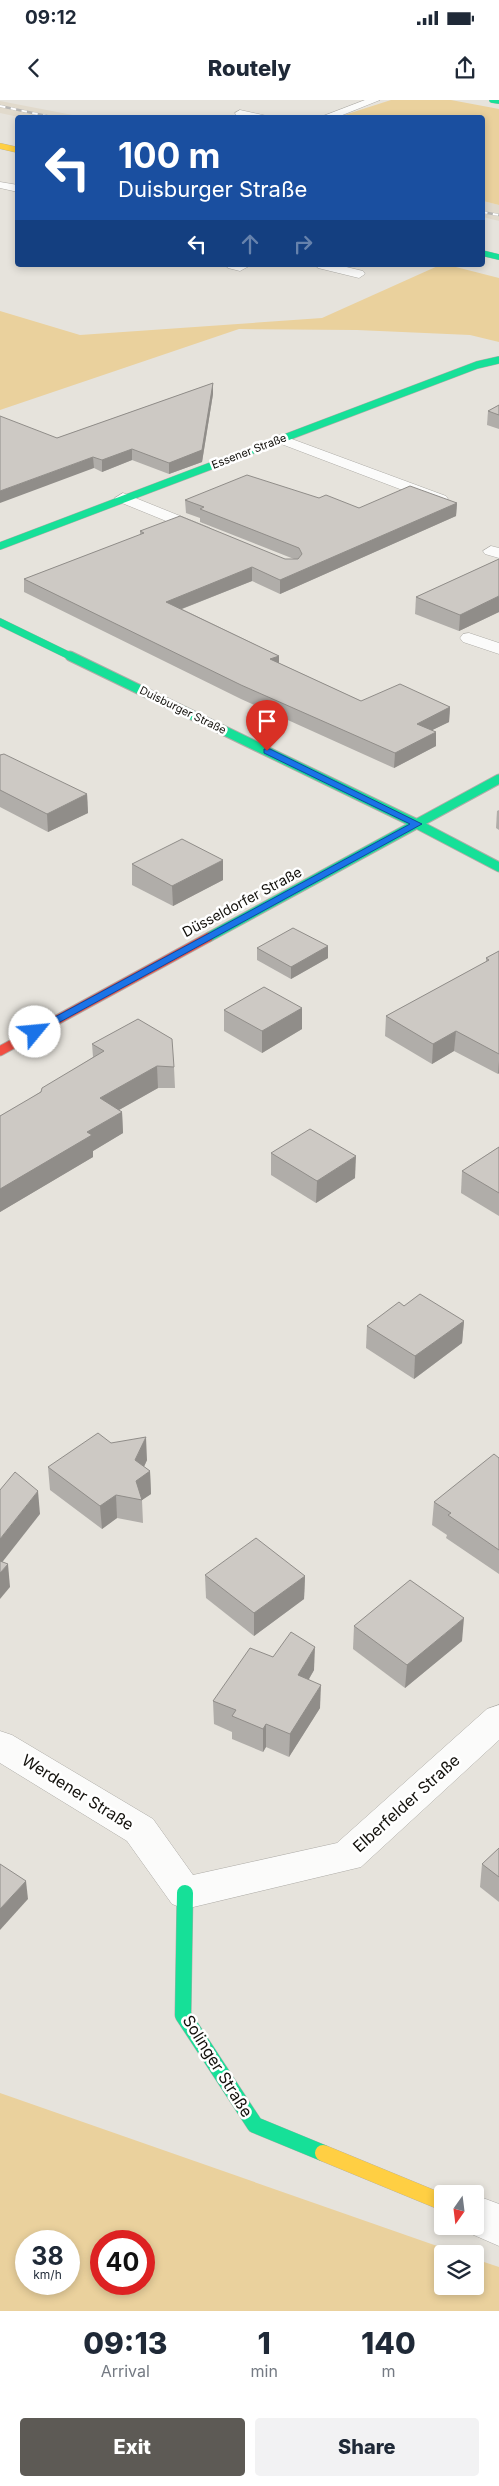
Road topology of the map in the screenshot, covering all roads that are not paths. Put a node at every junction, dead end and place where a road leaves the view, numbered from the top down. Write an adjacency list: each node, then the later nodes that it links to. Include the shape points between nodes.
1 (375, 100): 6 (lane)
2 (492, 100): 3 (street)
3 (499, 101)
4 (240, 113): 5 (lane)
5 (249, 115)
6 (332, 115)
7 (0, 146): 8 (street)
8 (15, 149)
9 (0, 185): 10 (lane)
10 (15, 188)
11 (485, 254): 12 (street)
12 (499, 257)
13 (330, 267): 14 (lane)
14 (359, 274)
15 (499, 360): 16 (street, Essener Straße)
16 (281, 439): 17 (street, Essener Straße); 18 (lane)
17 (123, 498): 19 (lane); 20 (street, Essener Straße)
18 (457, 506)
19 (221, 538)
20 (0, 546)
21 (0, 622): 25 (street, Duisburger Straße)
22 (469, 638): 23 (lane)
23 (499, 649)
24 (499, 780): 25 (street, Düsseldorfer Straße)
25 (417, 824): 26 (street, Duisburger Straße); 27 (street, Düsseldorfer Straße)
26 (499, 867)
27 (0, 1051)
28 (499, 1719): 30 (street, Elberfelder Straße, via 348,1856)
29 (0, 1745): 30 (street, Werdener Straße, via 140,1830)
30 (185, 1893): 31 (street, Solinger Straße, via 183,2015 255,2125)
31 (434, 2199)
32 (484, 2219): 33 (street)
33 (499, 2225)

